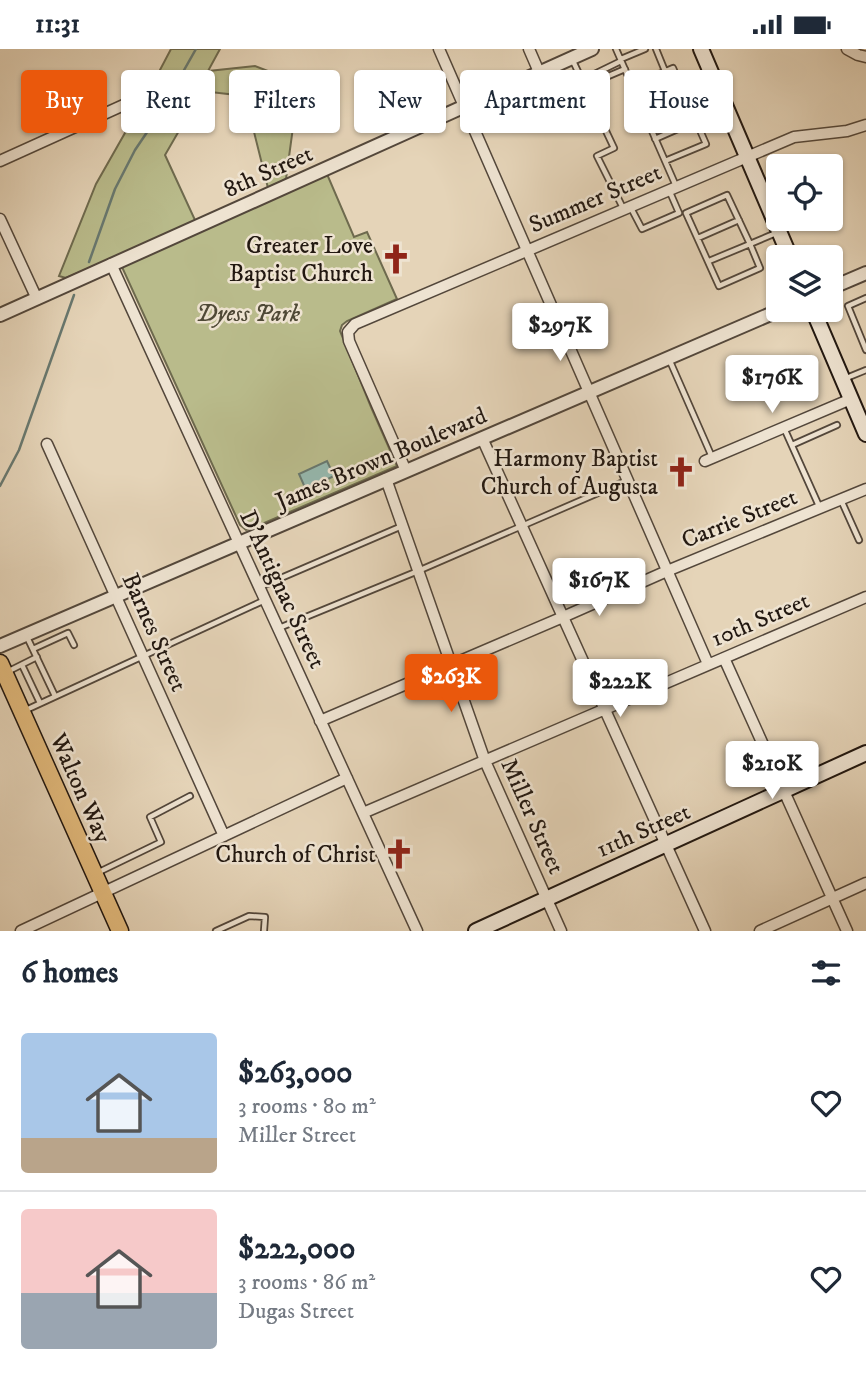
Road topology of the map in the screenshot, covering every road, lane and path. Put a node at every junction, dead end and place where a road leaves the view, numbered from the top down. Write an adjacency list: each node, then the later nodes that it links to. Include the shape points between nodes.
1 (439, 49): 20 (street)
2 (529, 49): 13 (street)
3 (592, 49): 10 (street, 8th Street)
4 (616, 49): 11 (lane)
5 (645, 49): 11 (lane)
6 (656, 49): 17 (lane)
7 (701, 49): 18 (main road)
8 (847, 49): 9 (street)
9 (866, 57)
10 (571, 58): 14 (street, 8th Street); 15 (lane)
11 (621, 60): 12 (lane); 16 (lane)
12 (625, 69): 19 (lane)
13 (538, 70)
14 (544, 70)
15 (577, 70)
16 (602, 70)
17 (665, 70)
18 (710, 70)
19 (610, 75)
20 (460, 95)
21 (121, 106): 32 (street)
22 (460, 108): 44 (street, 8th Street)
23 (733, 122): 31 (main road)
24 (866, 125): 31 (street, Summer Street, via 794,137)
25 (477, 133): 42 (street)
26 (607, 133): 35 (lane, via 614,148 597,156)
27 (652, 133): 30 (lane)
28 (669, 133): 30 (lane)
29 (701, 133): 33 (lane, via 706,144)
30 (655, 139): 33 (lane)
31 (748, 156): 34 (street, Summer Street); 38 (main road)
32 (0, 161)
33 (665, 161): 34 (lane)
34 (672, 188): 35 (street, Summer Street); 35 (lane, via 679,213 642,229)
35 (627, 207): 42 (street, Summer Street)
36 (0, 219): 48 (street)
37 (738, 220): 39 (lane); 39 (lane, via 727,195 686,213); 40 (lane)
38 (780, 232): 40 (lane); 41 (main road)
39 (698, 238): 43 (lane)
40 (750, 244): 43 (lane); 43 (lane, via 760,268 719,286)
41 (785, 245)
42 (527, 250): 58 (street); 67 (street, Summer Street, via 355,324 348,332)
43 (709, 261)
44 (106, 266): 48 (street, 8th Street); 76 (street, D'Antignac Street)
45 (866, 273): 46 (street)
46 (843, 283)
47 (866, 298): 53 (lane, via 848,306)
48 (37, 299): 49 (street, 8th Street)
49 (0, 315)
50 (766, 316): 55 (street, James Brown Boulevard)
51 (818, 322): 57 (main road)
52 (866, 332): 53 (lane)
53 (860, 335): 54 (lane)
54 (866, 350)
55 (668, 358): 58 (street, James Brown Boulevard); 66 (lane)
56 (866, 370): 57 (lane)
57 (843, 380): 59 (main road)
58 (589, 392): 63 (street, James Brown Boulevard); 69 (street)
59 (851, 398): 61 (street); 62 (main road)
60 (838, 425): 65 (lane)
61 (784, 427): 65 (lane); 66 (street)
62 (866, 434)
63 (482, 438): 67 (street, James Brown Boulevard); 74 (street)
64 (47, 444): 80 (street, Barnes Street)
65 (792, 445): 72 (lane)
66 (709, 459)
67 (406, 471): 68 (street, James Brown Boulevard)
68 (386, 479): 73 (street, Miller Street); 76 (street, James Brown Boulevard)
69 (628, 480): 74 (lane); 78 (street)
70 (866, 489): 71 (street, Carrie Street)
71 (841, 499): 72 (street, Carrie Street); 75 (lane)
72 (820, 507): 78 (street, Carrie Street)
73 (402, 526): 77 (street, Miller Street); 79 (lane)
74 (522, 527): 77 (lane); 83 (street)
75 (859, 540)
76 (239, 543): 79 (street, D'Antignac Street); 80 (street, James Brown Boulevard)
77 (418, 571): 85 (lane); 96 (street, Miller Street)
78 (667, 571): 83 (street, Carrie Street); 94 (street)
79 (259, 588): 82 (street, D'Antignac Street)
80 (116, 596): 84 (street, James Brown Boulevard); 91 (street, Barnes Street)
81 (866, 597): 93 (street, 10th Street)
82 (265, 600): 85 (street, D'Antignac Street); 91 (lane)
83 (563, 617): 96 (street, Carrie Street); 100 (street)
84 (48, 625): 86 (street, James Brown Boulevard); 87 (lane)
85 (278, 628): 102 (street, D'Antignac Street)
86 (26, 635): 89 (street, James Brown Boulevard); 90 (lane)
87 (55, 639): 88 (lane, via 68,633); 90 (lane)
88 (74, 645)
89 (0, 646)
90 (33, 649): 92 (lane)
91 (143, 656): 98 (lane); 109 (street, Barnes Street)
92 (37, 657): 95 (lane); 98 (lane)
93 (724, 658): 94 (street, 10th Street); 106 (street)
94 (708, 664): 100 (street, 10th Street)
95 (22, 665): 97 (lane); 99 (lane)
96 (450, 666): 102 (street, Carrie Street); 104 (street, Miller Street)
97 (2, 668): 101 (main road, Walton Way)
98 (55, 696): 99 (lane)
99 (40, 703): 101 (lane)
100 (605, 709): 104 (street, 10th Street); 110 (street)
101 (22, 712): 111 (main road, Walton Way)
102 (320, 721): 105 (street, D'Antignac Street)
103 (866, 753): 106 (main road, 11th Street)
104 (485, 761): 108 (street, 10th Street); 115 (street, Miller Street)
105 (346, 778): 108 (street, D'Antignac Street); 109 (street)
106 (784, 791): 110 (main road, 11th Street); 114 (street)
107 (190, 796): 111 (lane, via 150,817 161,842)
108 (363, 813): 121 (street, D'Antignac Street)
109 (224, 836): 113 (street)
110 (666, 845): 115 (main road, 11th Street); 124 (street)
111 (95, 874): 113 (main road, Walton Way)
112 (866, 883): 114 (street)
113 (103, 893): 117 (street); 118 (main road, Walton Way)
114 (832, 898): 125 (street); 126 (street)
115 (547, 899): 122 (main road, 11th Street); 123 (street, Miller Street)
116 (227, 928): 119 (lane); 120 (lane, via 249,916 265,917)
117 (23, 931)
118 (120, 931)
119 (216, 931)
120 (264, 931)
121 (417, 931)
122 (476, 931)
123 (561, 931)
124 (705, 931)
125 (760, 931)
126 (848, 931)

